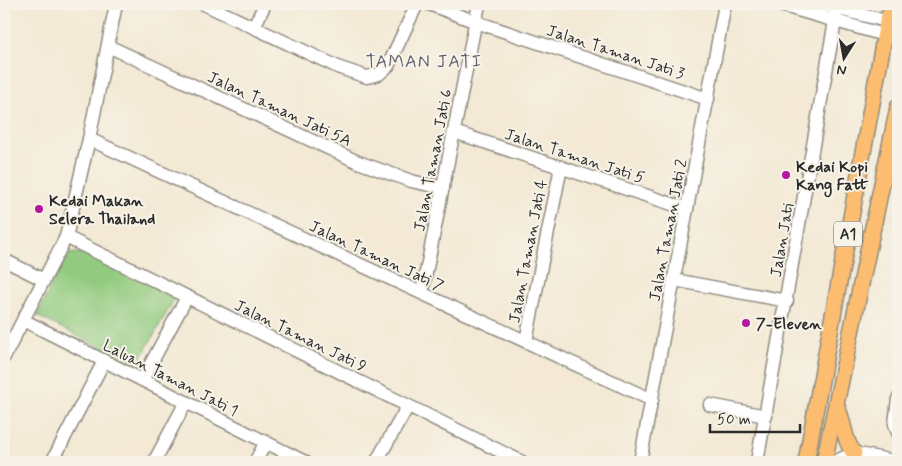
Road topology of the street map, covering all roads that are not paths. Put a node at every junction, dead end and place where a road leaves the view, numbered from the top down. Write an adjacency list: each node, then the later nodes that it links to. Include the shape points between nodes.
1 (116, 4): 15 (street)
2 (204, 4): 13 (street)
3 (266, 4): 13 (street)
4 (417, 4): 13 (street, via 392,60 374,76 360,76 340,68)
5 (429, 4): 12 (street, Jalan Taman Jati 3)
6 (479, 4): 12 (street, Jalan Taman Jati 6)
7 (724, 4): 16 (street, Jalan Taman Jati 2)
8 (777, 4): 11 (street)
9 (819, 4): 11 (street)
10 (893, 4): 14 (main road, A1)
11 (837, 12): 14 (street); 29 (street, Jalan Jati)
12 (476, 22): 16 (street, Jalan Taman Jati 3); 18 (street, Jalan Taman Jati 6)
13 (254, 27)
14 (892, 30): 45 (main road, A1)
15 (108, 46): 19 (street); 21 (street, Jalan Taman Jati 5A, via 358,162 411,182)
16 (708, 98): 22 (street, Jalan Taman Jati 2)
17 (898, 107): 40 (main road, A1)
18 (454, 132): 20 (street, Jalan Taman Jati 5); 21 (street, Jalan Taman Jati 6)
19 (89, 139): 23 (street); 27 (street, Jalan Taman Jati 7)
20 (561, 167): 22 (street, Jalan Taman Jati 5); 31 (street, Jalan Taman Jati 4)
21 (443, 188): 27 (street, Jalan Taman Jati 6)
22 (687, 208): 26 (street, Jalan Taman Jati 2)
23 (66, 237): 25 (street); 28 (street, Jalan Taman Jati 9)
24 (4, 260): 25 (street)
25 (44, 280): 30 (street)
26 (674, 280): 29 (street); 36 (street, Jalan Taman Jati 2)
27 (422, 293): 31 (street, Jalan Taman Jati 7)
28 (187, 297): 34 (street); 39 (street, Jalan Taman Jati 9)
29 (787, 301): 41 (street, Jalan Jati)
30 (23, 320): 32 (street); 33 (street, Laluan Taman Jati 1)
31 (526, 342): 36 (street, Jalan Taman Jati 7)
32 (4, 357)
33 (104, 361): 34 (street, Laluan Taman Jati 1); 46 (street)
34 (142, 380): 37 (street, Laluan Taman Jati 1)
35 (898, 399): 42 (street, via 895,424)
36 (652, 400): 52 (street, Jalan Taman Jati 2)
37 (186, 402): 43 (street, Laluan Taman Jati 1); 47 (street)
38 (710, 405): 41 (street)
39 (408, 406): 50 (street); 51 (street, Jalan Taman Jati 9)
40 (837, 407): 44 (main road, via 844,421 846,439); 54 (main road, A1)
41 (766, 416): 53 (street, Jalan Jati)
42 (898, 433)
43 (266, 442): 48 (street); 49 (street, Laluan Taman Jati 1)
44 (854, 453): 54 (street); 55 (street)
45 (807, 456): 54 (street)
46 (52, 462)
47 (154, 462)
48 (255, 462)
49 (305, 462)
50 (376, 462)
51 (522, 462)
52 (640, 462)
53 (757, 462)
54 (827, 462)
55 (898, 462)

